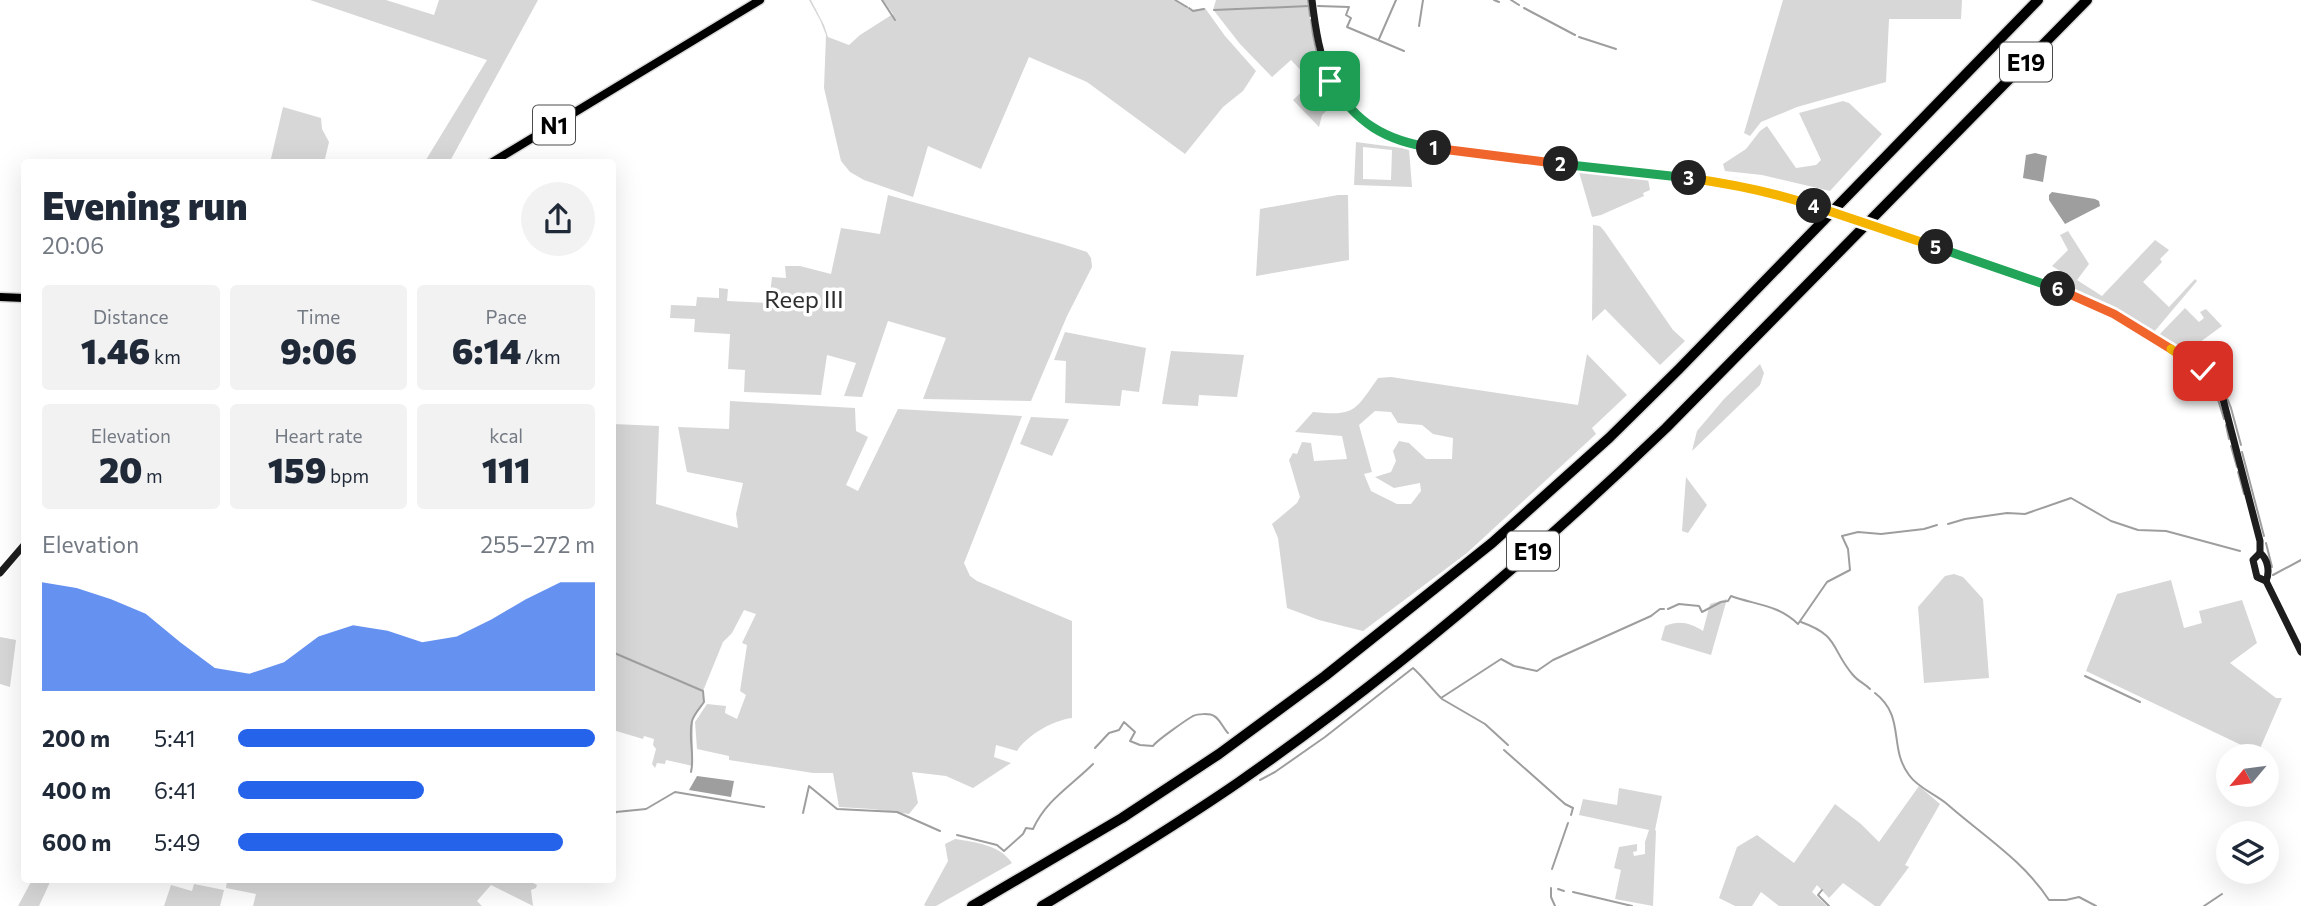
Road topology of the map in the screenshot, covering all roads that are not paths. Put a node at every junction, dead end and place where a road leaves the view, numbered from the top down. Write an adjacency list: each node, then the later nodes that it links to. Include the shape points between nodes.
1 (760, 0): 5 (main road, N1)
2 (1312, 0): 9 (street, bridge, via 1325,72 1339,96 1360,119 1395,139 1773,192 2074,295 2124,319 2195,364 2223,399)
3 (2038, 0): 13 (highway, E19, via 1671,377 1492,543 1219,754 1122,818)
4 (2087, 0): 14 (highway, E19, via 1675,419 1497,583 1320,724 1237,783)
5 (498, 159)
6 (0, 297): 7 (main road)
7 (21, 298)
8 (21, 548): 10 (street)
9 (2260, 553): 11 (street, via 2269,572); 11 (street, via 2254,565 2258,577)
10 (0, 573)
11 (2266, 581): 12 (street)
12 (2301, 652)
13 (972, 906)
14 (1042, 906)

